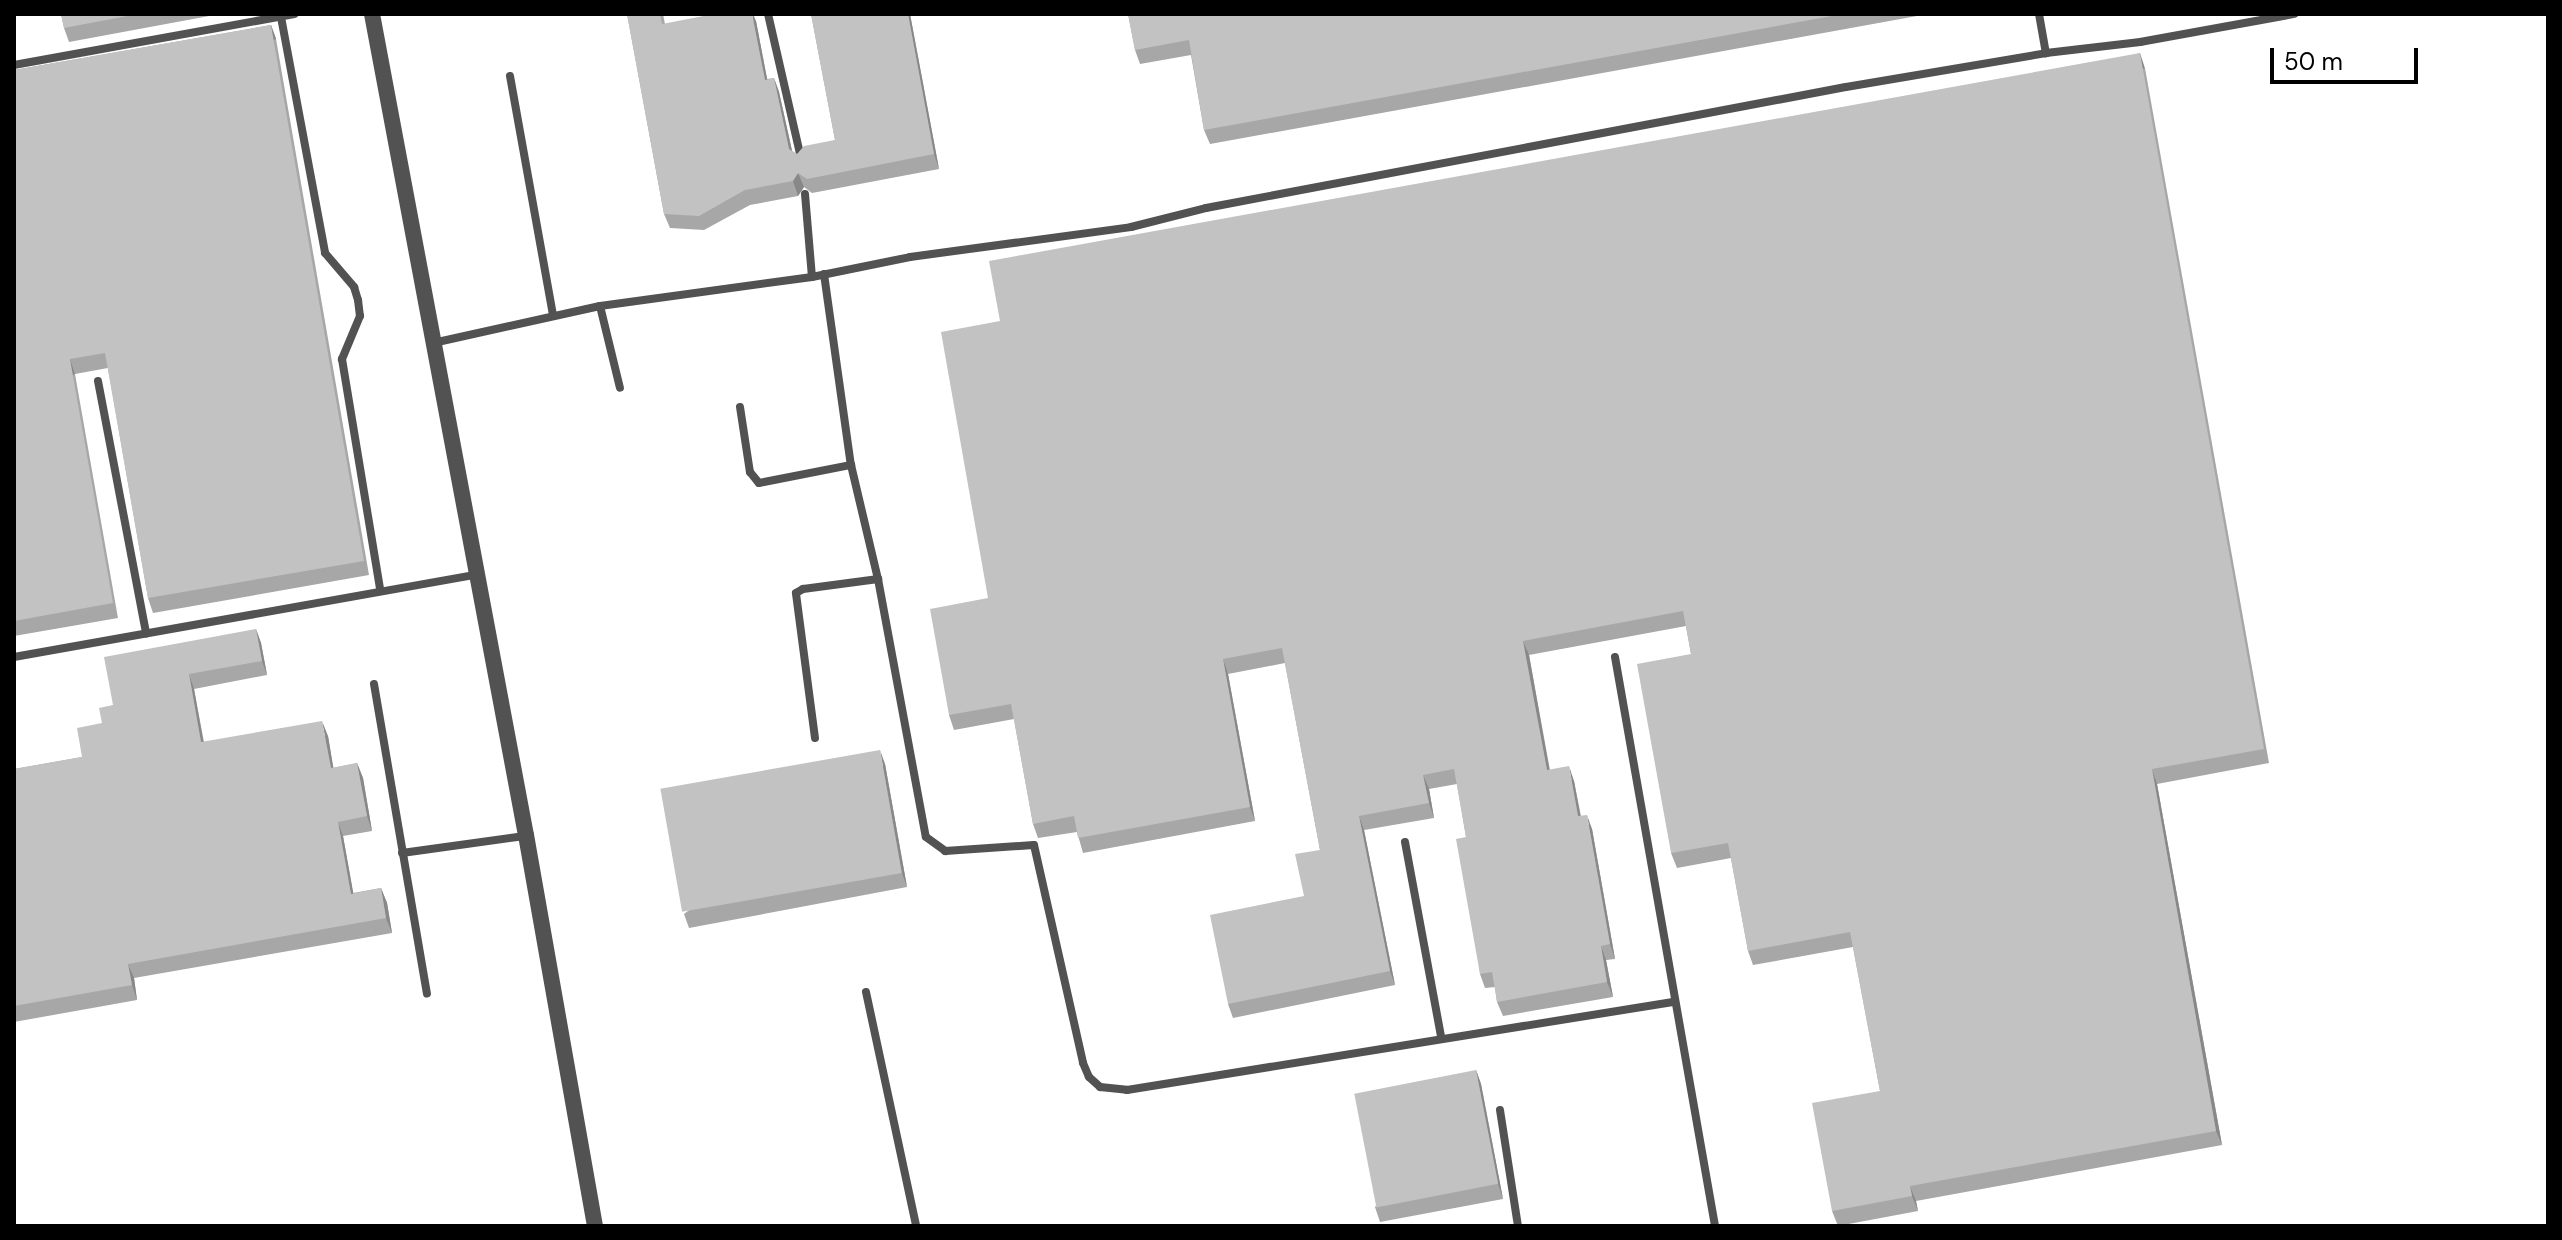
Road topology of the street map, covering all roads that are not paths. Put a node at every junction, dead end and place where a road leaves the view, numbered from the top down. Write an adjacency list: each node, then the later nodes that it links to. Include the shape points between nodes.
1 (294, 14): 6 (lane)
2 (372, 14): 16 (street)
3 (768, 14): 10 (lane)
4 (2039, 14): 7 (lane)
5 (2294, 14): 7 (lane)
6 (281, 17): 8 (lane); 23 (lane, via 325,253 354,287 358,300 360,316 342,359)
7 (2046, 53): 12 (lane, via 1221,205 1131,227)
8 (14, 65)
9 (510, 76): 15 (lane)
10 (802, 162)
11 (805, 194): 13 (lane)
12 (824, 274): 13 (lane); 20 (lane)
13 (812, 277): 14 (lane)
14 (600, 306): 15 (lane); 18 (lane)
15 (553, 314): 16 (lane)
16 (432, 343): 21 (street)
17 (98, 381): 24 (lane)
18 (620, 388)
19 (740, 407): 20 (lane, via 750,472 759,483)
20 (851, 465): 22 (lane)
21 (478, 574): 23 (lane); 29 (street)
22 (878, 579): 28 (lane, via 796,593); 35 (lane, via 926,837 945,851 1034,845 1083,1063 1100,1087 1127,1090)
23 (380, 589): 24 (lane)
24 (146, 633): 25 (lane)
25 (14, 657)
26 (1615, 657): 34 (lane)
27 (374, 684): 31 (lane)
28 (815, 738)
29 (526, 835): 31 (lane); 37 (street)
30 (1405, 842): 35 (lane)
31 (402, 853): 33 (lane)
32 (866, 992): 38 (lane)
33 (427, 993)
34 (1673, 1002): 35 (lane); 40 (lane)
35 (1441, 1037)
36 (1500, 1110): 39 (lane)
37 (595, 1226)
38 (916, 1226)
39 (1518, 1226)
40 (1715, 1226)

